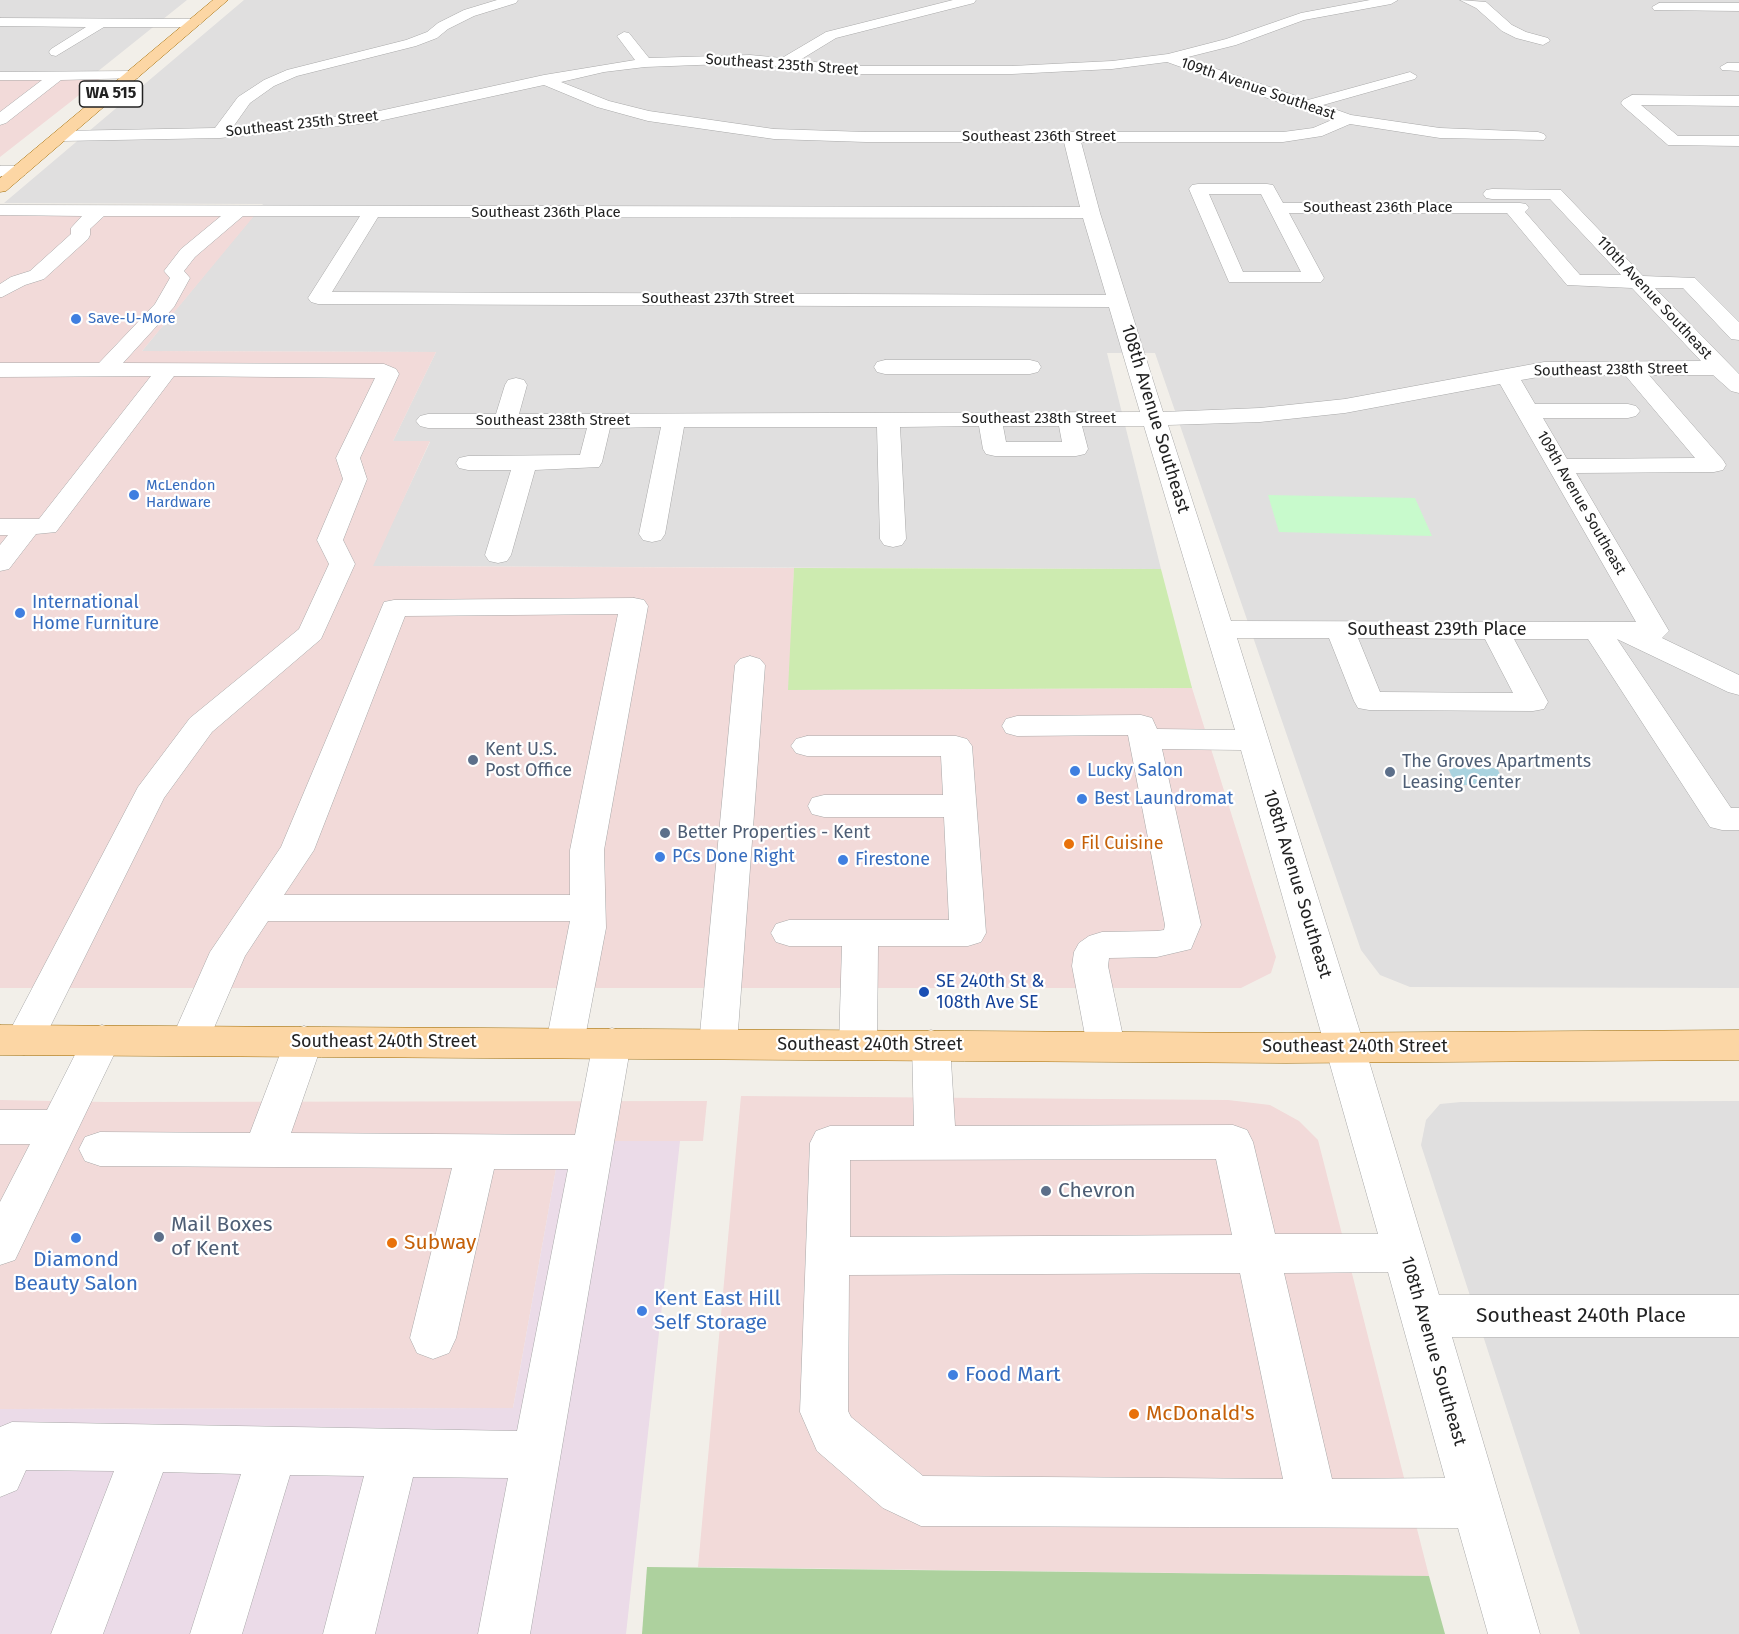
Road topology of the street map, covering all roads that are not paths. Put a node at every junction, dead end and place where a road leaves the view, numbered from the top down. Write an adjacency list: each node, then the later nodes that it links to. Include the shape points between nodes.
1 (221, 0): 14 (main road, WA 515)
2 (510, 0): 24 (street, via 469,13 411,43)
3 (969, 0): 21 (street, via 831,35)
4 (1317, 0): 10 (street)
5 (1391, 0): 10 (street, Southeast 235th Street)
6 (1467, 0): 16 (street, via 1481,5 1507,28)
7 (1654, 3): 9 (street); 11 (street)
8 (18, 6): 12 (street)
9 (1739, 7)
10 (1340, 9): 19 (street, Southeast 235th Street)
11 (1677, 19)
12 (0, 20): 13 (street)
13 (102, 22): 14 (street); 17 (street)
14 (195, 23): 26 (main road, WA 515)
15 (624, 36): 20 (street)
16 (1543, 41)
17 (56, 52)
18 (1041, 54): 23 (street)
19 (1168, 58): 23 (street, Southeast 235th Street); 31 (street, 109th Avenue Southeast)
20 (645, 63): 21 (street, Southeast 235th Street, via 709,59); 29 (street, Southeast 235th Street)
21 (785, 63): 23 (street, Southeast 235th Street, via 845,70)
22 (279, 66): 24 (street)
23 (1053, 69)
24 (302, 71): 37 (street, via 277,80 244,100)
25 (58, 75): 26 (street); 27 (street); 35 (street)
26 (133, 75): 39 (main road, WA 515)
27 (0, 76)
28 (1410, 76): 31 (street)
29 (544, 80): 32 (street, Southeast 236th Street, via 603,104); 33 (street, Southeast 235th Street)
30 (1739, 101): 42 (street, via 1629,103)
31 (1304, 106): 34 (street, 109th Avenue Southeast)
32 (648, 116): 36 (street); 40 (street, Southeast 236th Street, via 774,134)
33 (369, 118): 37 (street, Southeast 235th Street); 38 (street)
34 (1348, 119): 40 (street, Southeast 236th Street, via 1316,133 1283,137); 41 (street, via 1440,133)
35 (0, 120)
36 (626, 127)
37 (220, 133): 39 (street, Southeast 235th Street)
38 (390, 133)
39 (62, 136): 46 (main road, WA 515)
40 (1071, 137): 55 (street, 108th Avenue Southeast)
41 (1538, 137)
42 (1674, 141): 43 (street); 44 (street, via 1653,141)
43 (1739, 141)
44 (1674, 160)
45 (0, 171): 46 (street)
46 (19, 171): 47 (main road, WA 515)
47 (0, 187)
48 (1492, 194): 51 (street, 110th Avenue Southeast, via 1556,194)
49 (1277, 208): 49 (street, Southeast 236th Place, via 1267,189 1198,189 1236,278 1314,278); 50 (street, Southeast 236th Place)
50 (1512, 208): 51 (street, Southeast 236th Place); 58 (street, via 1574,281)
51 (1570, 208): 58 (street, 110th Avenue Southeast)
52 (98, 211): 53 (street, Southeast 236th Place); 56 (street, Southeast 236th Place); 57 (street)
53 (237, 212): 54 (street, Southeast 236th Place); 66 (street, via 188,253 174,271 180,278 164,307)
54 (371, 213): 55 (street, Southeast 236th Place); 60 (street, Southeast 237th Street, via 318,298)
55 (1091, 213): 60 (street, 108th Avenue Southeast)
56 (1, 219): 57 (street)
57 (80, 228): 59 (street, via 81,235 37,275)
58 (1638, 282): 61 (street, via 1688,282); 65 (street, 110th Avenue Southeast)
59 (0, 289)
60 (1119, 301): 75 (street, 108th Avenue Southeast)
61 (1739, 334)
62 (885, 367): 72 (street)
63 (1030, 367): 72 (street)
64 (1631, 368): 65 (street, Southeast 238th Street); 69 (street, Southeast 238th Street, via 1544,369); 83 (street, via 1714,465)
65 (1719, 368): 71 (street, 110th Avenue Southeast)
66 (104, 369): 67 (street); 68 (street)
67 (168, 369): 85 (street, via 47,526); 108 (street, via 388,374 348,458 355,479 330,540 342,564 311,633 201,725 149,795)
68 (0, 370)
69 (1508, 376): 73 (street, 109th Avenue Southeast); 75 (street, Southeast 238th Street, via 1345,406 1260,415)
70 (516, 385): 79 (street)
71 (1739, 386)
72 (956, 393): 75 (street, Southeast 238th Street, via 990,420 995,449 1076,449 1069,419); 77 (street, Southeast 238th Street)
73 (1528, 411): 74 (street); 83 (street, 109th Avenue Southeast)
74 (1628, 411)
75 (1154, 419): 90 (street, 108th Avenue Southeast)
76 (670, 420): 77 (street, Southeast 238th Street); 80 (street, Southeast 238th Street); 86 (street)
77 (888, 420): 87 (street)
78 (428, 421): 79 (street, Southeast 238th Street)
79 (506, 421): 80 (street, Southeast 238th Street)
80 (600, 421): 82 (street, via 590,462)
81 (468, 463): 82 (street)
82 (525, 463): 88 (street)
83 (1559, 466): 94 (street, 109th Avenue Southeast)
84 (0, 527): 85 (street)
85 (28, 527): 89 (street)
86 (652, 534)
87 (892, 539)
88 (498, 555)
89 (0, 563)
90 (1220, 629): 91 (street, Southeast 239th Place); 99 (street, 108th Avenue Southeast)
91 (1340, 630): 92 (street, Southeast 239th Place); 92 (street, via 1369,701 1533,702)
92 (1495, 630): 93 (street, Southeast 239th Place)
93 (1611, 631): 94 (street, Southeast 239th Place); 96 (street); 103 (street, via 1722,819)
94 (1654, 631)
95 (750, 665): 114 (street)
96 (1739, 686)
97 (1017, 726): 98 (street, via 1141,725)
98 (1144, 739): 99 (street); 118 (street, via 1183,925 1178,940 1102,945 1092,952 1090,966)
99 (1253, 740): 119 (street, 108th Avenue Southeast)
100 (807, 746): 102 (street, via 956,746)
101 (824, 806): 102 (street)
102 (960, 806): 107 (street, via 968,933)
103 (1739, 819)
104 (258, 908): 105 (street); 105 (street, via 297,850 394,608 634,606 587,850); 110 (street, via 228,952)
105 (588, 908): 112 (street, via 588,928)
106 (789, 933): 107 (street)
107 (860, 933): 115 (street)
108 (12, 1040): 109 (main road, Southeast 240th Street)
109 (102, 1040): 110 (main road, Southeast 240th Street); 121 (street)
110 (190, 1040): 111 (main road, Southeast 240th Street)
111 (304, 1041): 112 (main road, Southeast 240th Street); 124 (street)
112 (565, 1043): 113 (main road, Southeast 240th Street)
113 (612, 1043): 114 (main road, Southeast 240th Street); 126 (street)
114 (718, 1044): 115 (main road, Southeast 240th Street)
115 (858, 1045): 116 (main road, Southeast 240th Street)
116 (931, 1045): 118 (main road, Southeast 240th Street); 122 (street)
117 (1739, 1045): 119 (main road, Southeast 240th Street)
118 (1106, 1046): 119 (main road, Southeast 240th Street)
119 (1346, 1048): 128 (street, 108th Avenue Southeast)
120 (0, 1126): 121 (street)
121 (59, 1127): 127 (street)
122 (935, 1143): 129 (street, via 1233,1142); 130 (street, via 830,1143)
123 (100, 1149): 124 (street)
124 (264, 1150): 125 (street)
125 (477, 1151): 126 (street); 133 (street)
126 (592, 1152): 137 (street)
127 (0, 1246)
128 (1405, 1253): 129 (street); 131 (street, 108th Avenue Southeast)
129 (1258, 1254): 130 (street); 140 (street)
130 (827, 1256): 140 (street, via 824,1412 834,1434 900,1491 921,1501)
131 (1423, 1316): 132 (street, Southeast 240th Place); 139 (street, 108th Avenue Southeast)
132 (1739, 1316)
133 (433, 1338)
134 (147, 1449): 135 (street); 138 (street, via 12,1446); 141 (street)
135 (273, 1451): 136 (street); 142 (street)
136 (395, 1452): 137 (street); 143 (street)
137 (537, 1455): 144 (street)
138 (0, 1473)
139 (1477, 1503): 140 (street); 145 (street, 108th Avenue Southeast)
140 (1313, 1504)
141 (77, 1634)
142 (216, 1634)
143 (349, 1634)
144 (504, 1634)
145 (1514, 1634)

